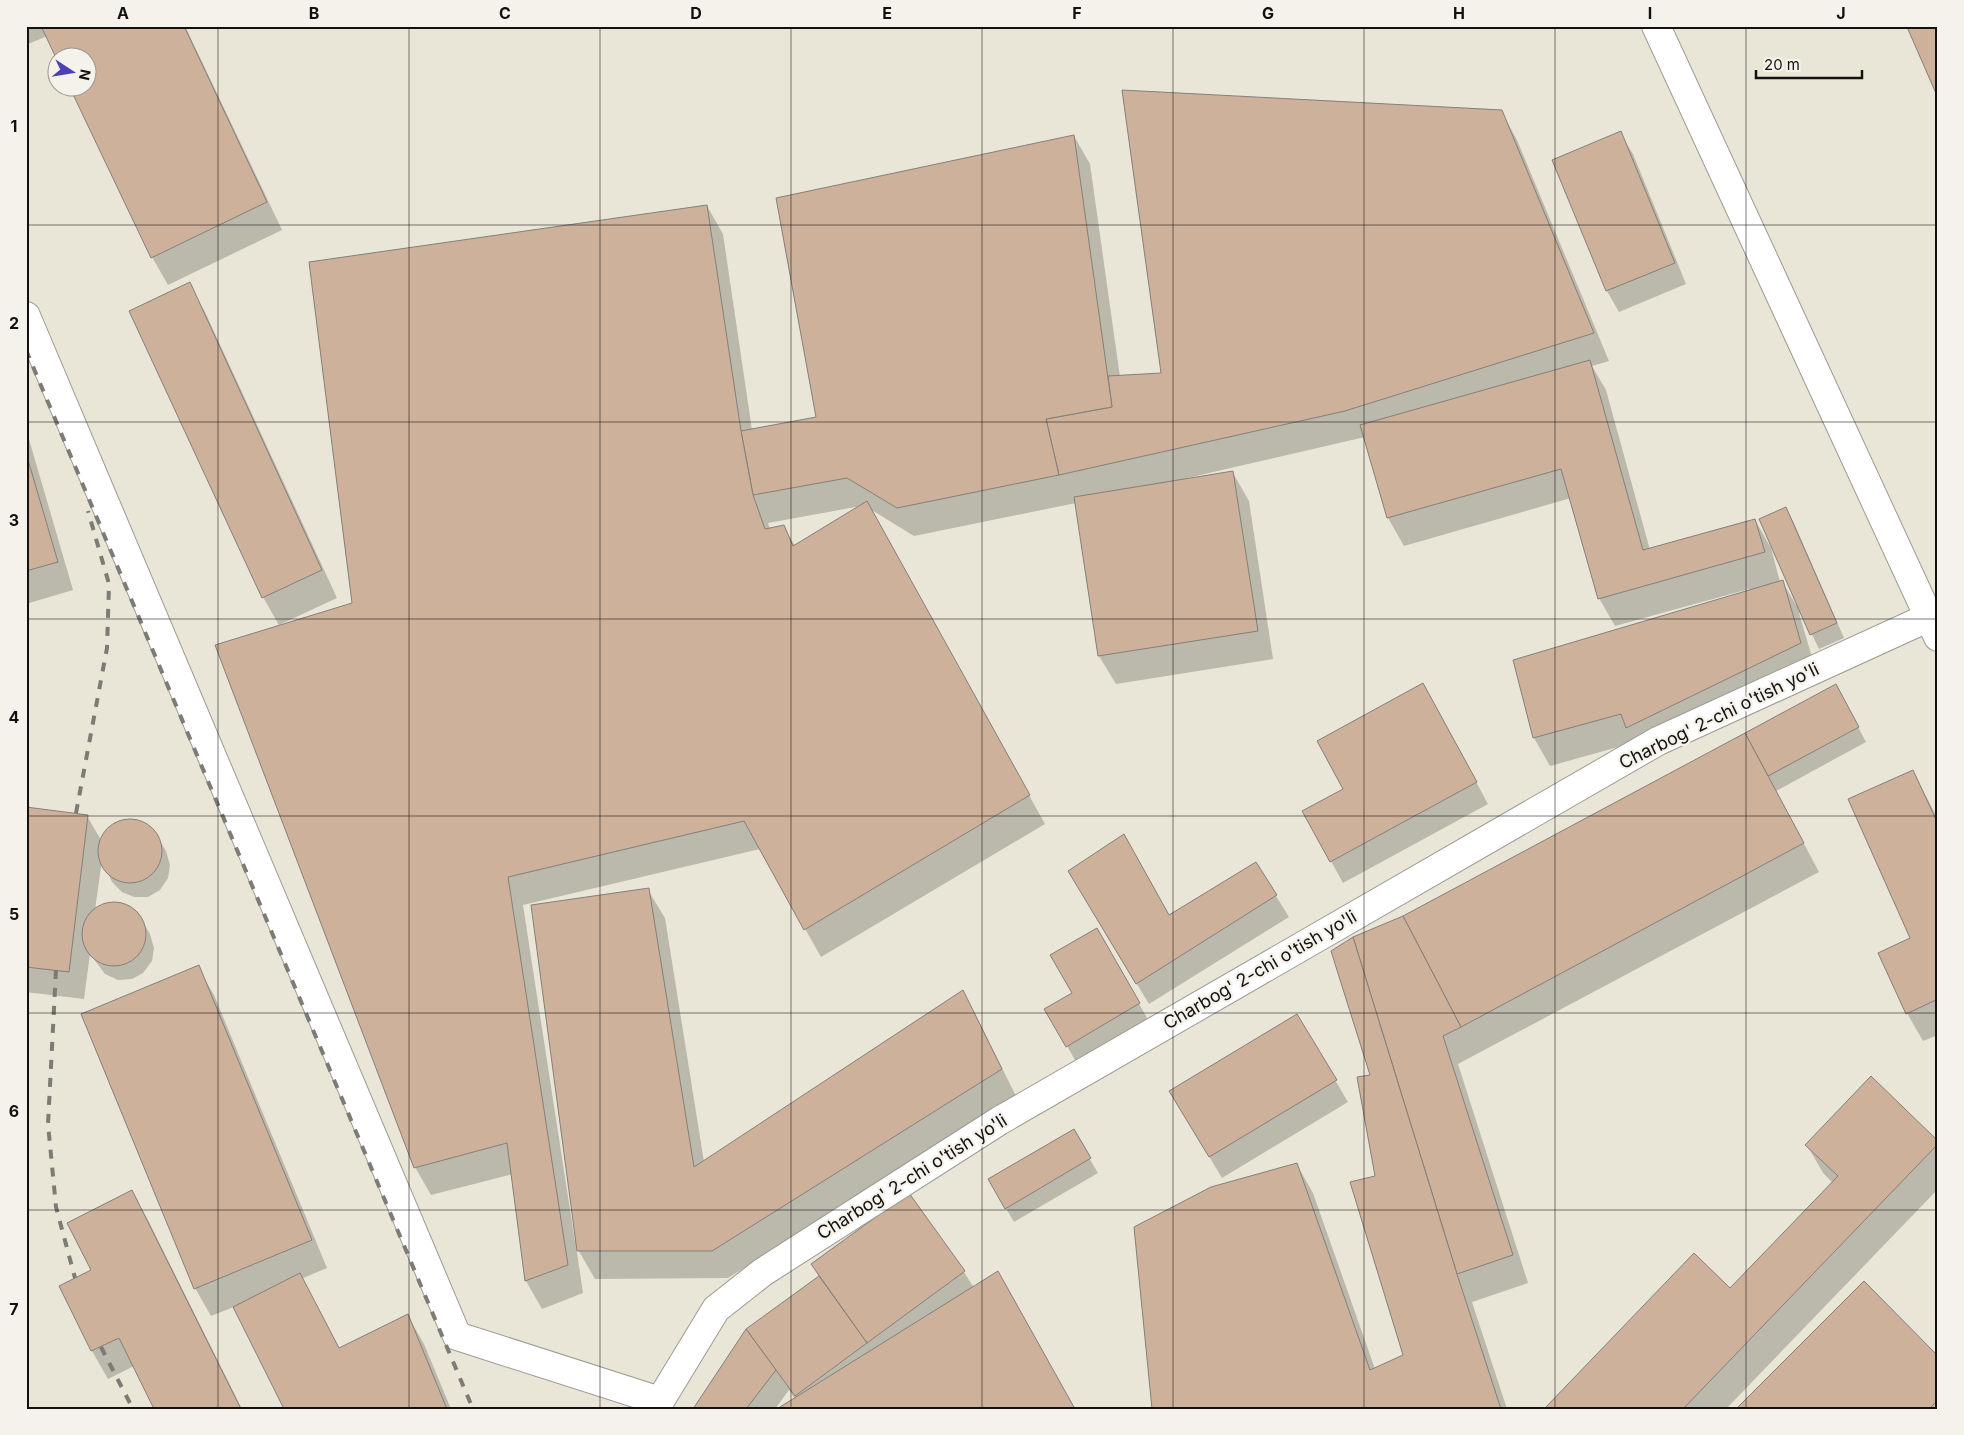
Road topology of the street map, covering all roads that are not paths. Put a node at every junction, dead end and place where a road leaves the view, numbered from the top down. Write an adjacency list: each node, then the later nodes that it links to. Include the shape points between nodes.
1 (1656, 26): 3 (street)
2 (26, 316): 4 (street, via 457,1336)
3 (1935, 622): 4 (street, Charbog' 2-chi o'tish yo'li, via 1658,741 999,1121 763,1272 716,1310)
4 (659, 1405)

